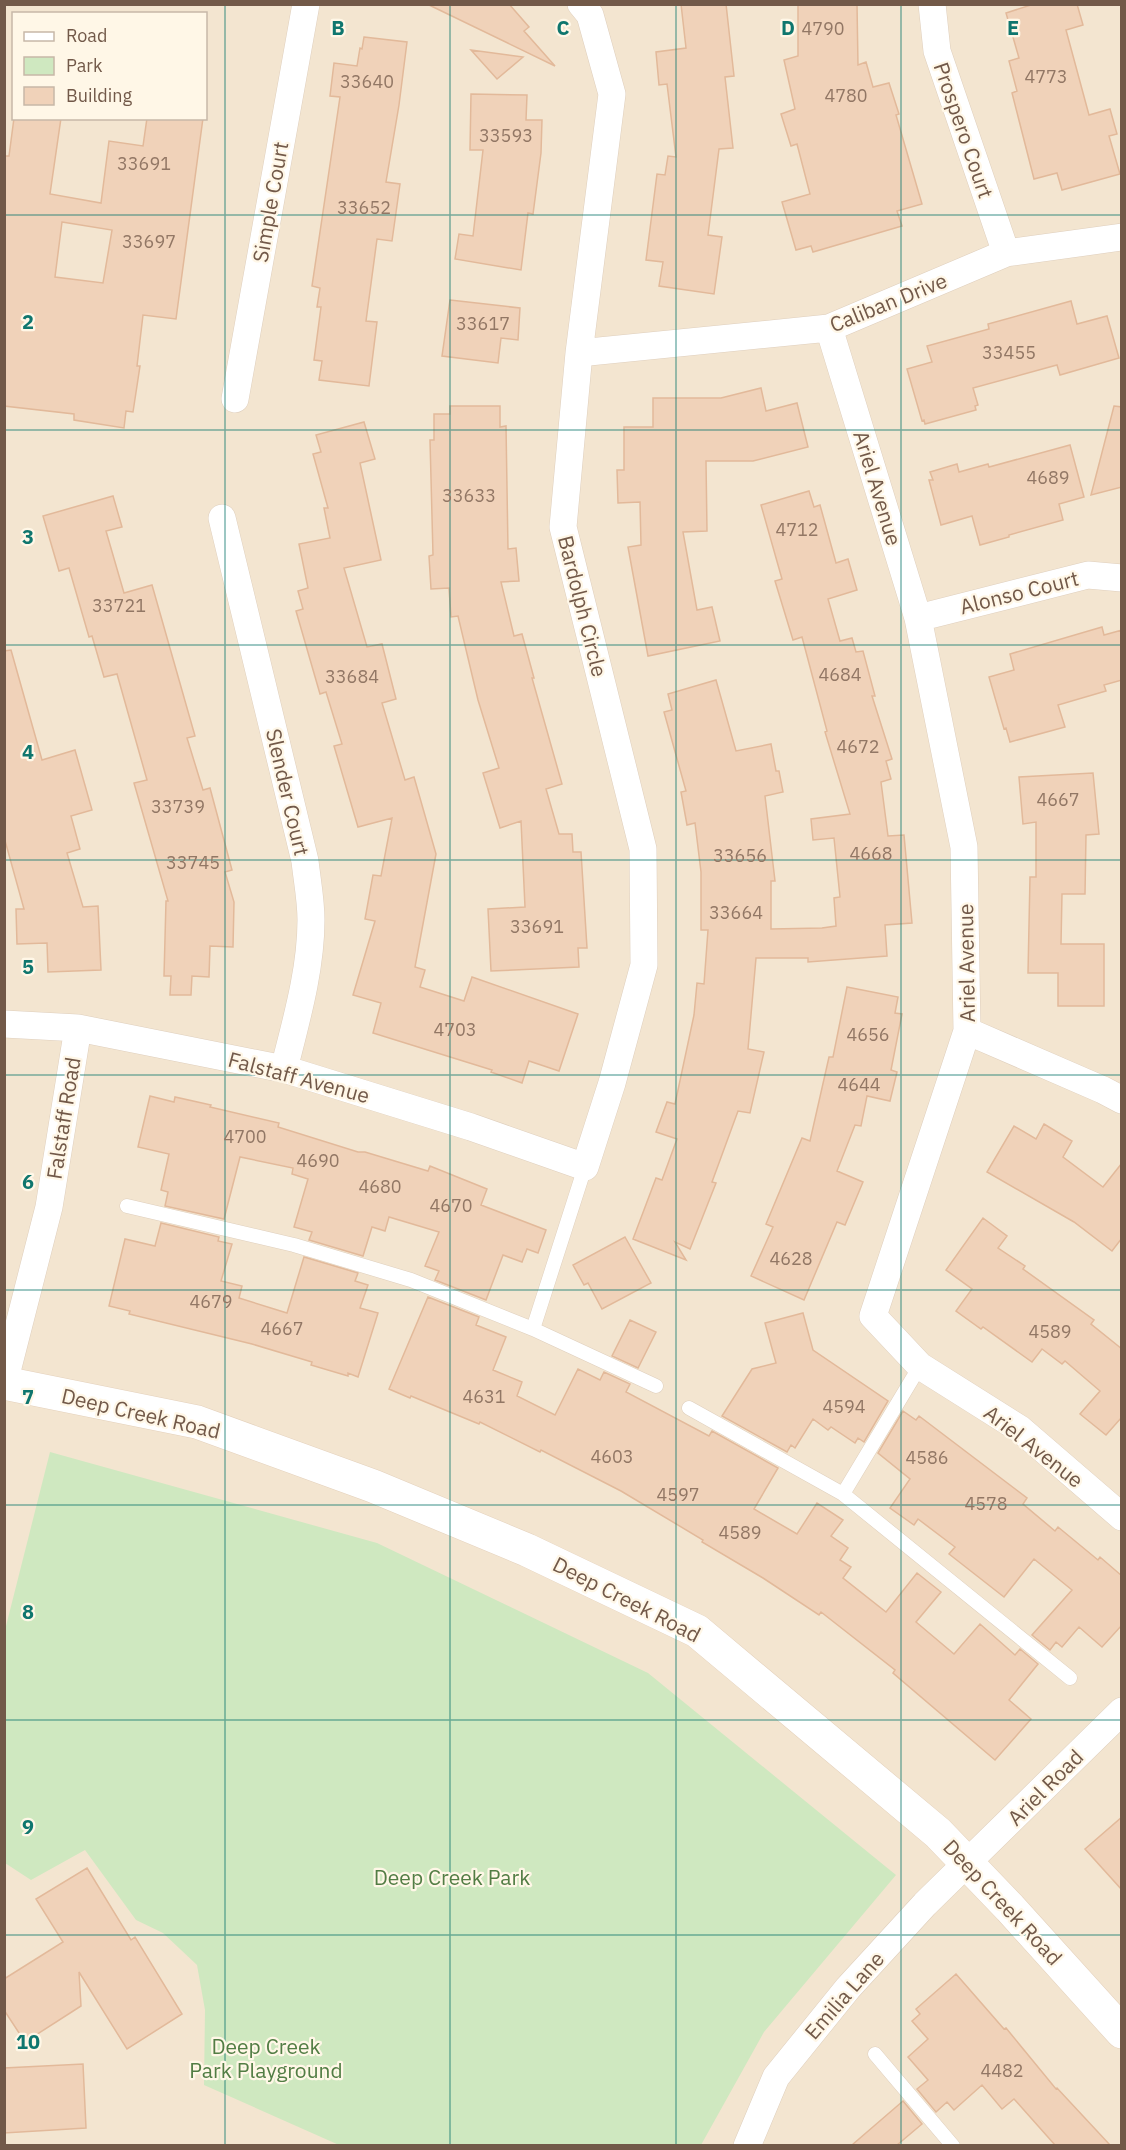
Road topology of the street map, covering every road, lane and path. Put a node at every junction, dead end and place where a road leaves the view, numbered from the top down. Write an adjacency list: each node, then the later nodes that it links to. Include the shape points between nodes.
1 (306, 4): 8 (street, Simple Court)
2 (581, 4): 7 (street, Bardolph Circle, via 590,15 612,94)
3 (932, 4): 5 (street, Prospero Court, via 937,51)
4 (1122, 237): 5 (street, Caliban Drive)
5 (1006, 253): 6 (street, Caliban Drive)
6 (829, 328): 7 (street, Caliban Drive); 11 (street, Ariel Avenue)
7 (579, 353): 17 (street, Bardolph Circle, via 563,527 644,849 644,965)
8 (235, 399)
9 (222, 518): 15 (street, Slender Court, via 305,861 311,920 309,952)
10 (1122, 578): 11 (street, Alonso Court, via 1088,575)
11 (918, 618): 14 (street, Ariel Avenue, via 964,847)
12 (4, 1024): 13 (street, Falstaff Avenue)
13 (78, 1029): 15 (street, Falstaff Avenue); 21 (street, Falstaff Road, via 49,1207)
14 (967, 1031): 16 (street); 20 (street, Ariel Avenue, via 873,1316)
15 (284, 1069): 17 (street, Falstaff Avenue)
16 (1122, 1100)
17 (585, 1167): 19 (lane)
18 (127, 1206): 19 (lane, via 294,1245 411,1280)
19 (533, 1329): 22 (lane)
20 (920, 1366): 24 (lane); 25 (street, Ariel Avenue, via 1020,1429)
21 (4, 1383): 28 (street, Deep Creek Road, via 197,1422 373,1486 527,1550 697,1631 938,1833)
22 (656, 1386)
23 (689, 1408): 24 (lane)
24 (843, 1494): 26 (lane)
25 (1122, 1517)
26 (1070, 1678)
27 (1122, 1711): 28 (street, Ariel Road)
28 (968, 1863): 29 (street, Deep Creek Road); 31 (street, Emilia Lane, via 848,1988 776,2077)
29 (1122, 2032)
30 (875, 2054): 32 (lane)
31 (747, 2145)
32 (954, 2145)

